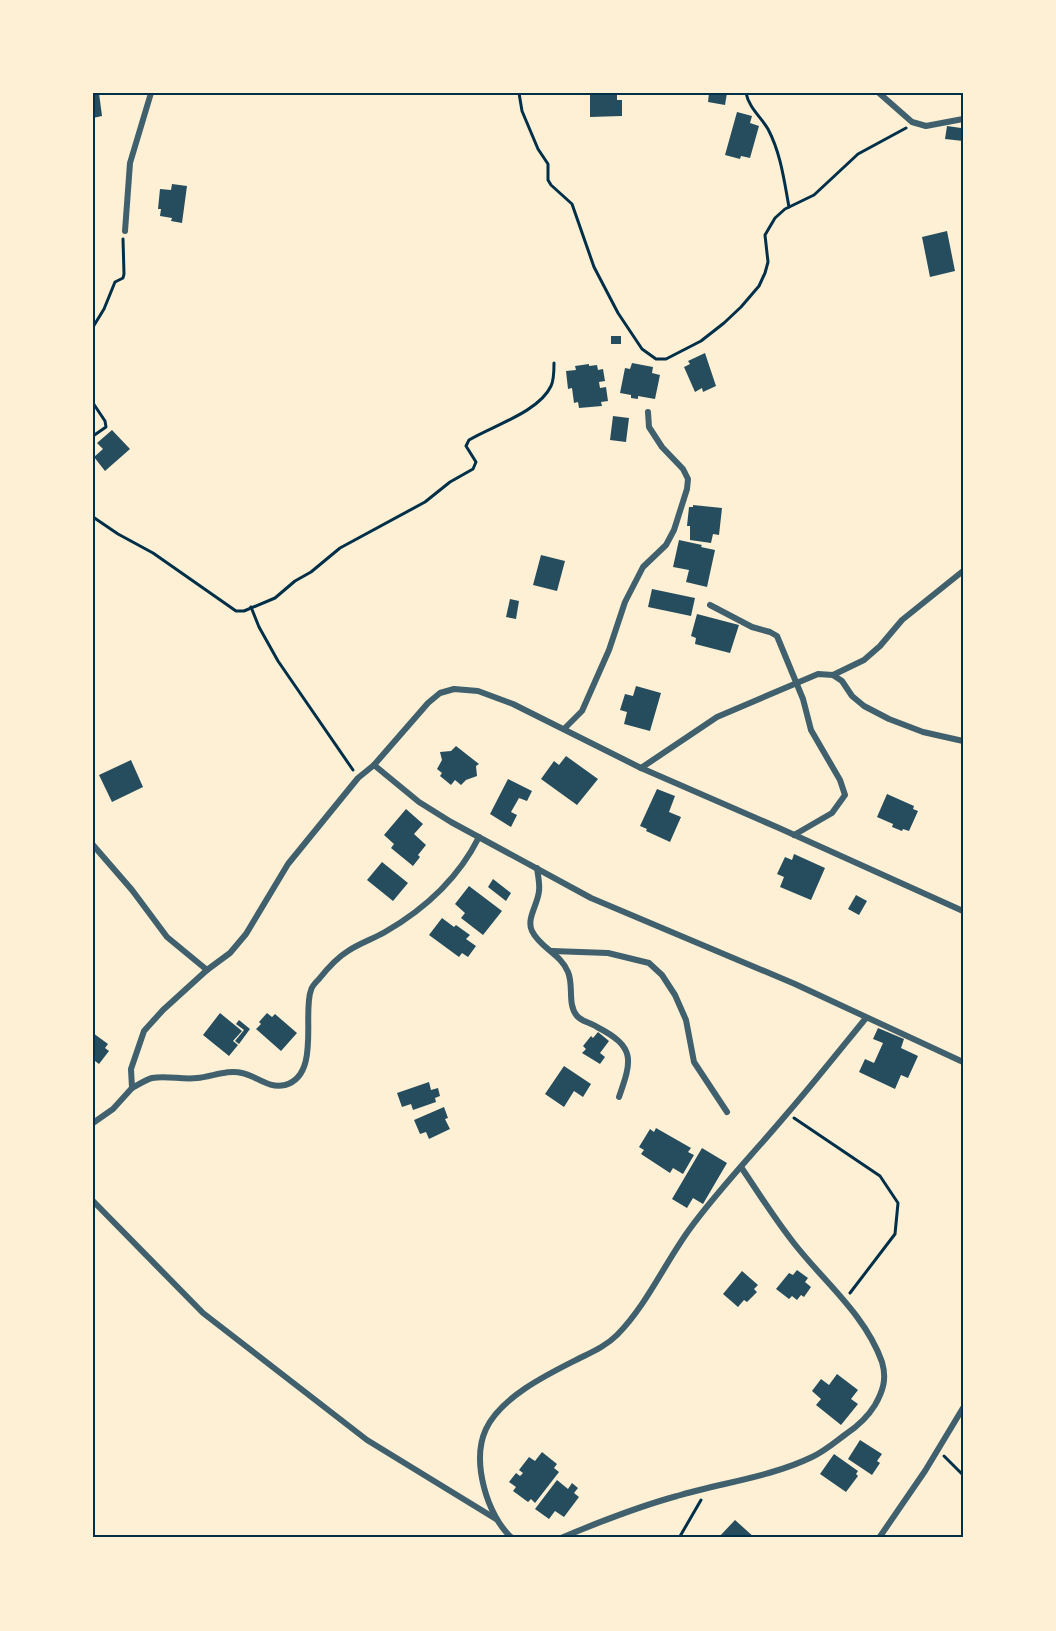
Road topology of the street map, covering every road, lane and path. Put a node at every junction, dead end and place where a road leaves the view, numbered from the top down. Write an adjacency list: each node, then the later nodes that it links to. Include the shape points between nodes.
1 (151, 93): 8 (street, via 130,163)
2 (519, 93): 7 (path, via 522,111 548,164 550,185 572,204 594,267 618,313 642,349 656,359 666,359 701,341 741,307 765,273 768,228)
3 (746, 93): 7 (path, via 777,150)
4 (879, 93): 6 (street)
5 (963, 119): 6 (street, via 926,126)
6 (912, 122): 7 (path, via 903,132 858,154 814,195)
7 (789, 207)
8 (125, 231): 9 (path, via 123,278 115,282)
9 (93, 327)
10 (554, 363): 17 (path, via 551,386 526,411 469,440 466,446 476,462 473,469 425,502 340,548 275,598)
11 (93, 403): 13 (path, via 106,428)
12 (648, 412): 20 (street, via 649,427 683,470 688,479 687,489 666,545 643,567 625,602 582,711)
13 (93, 436)
14 (93, 517): 17 (path, via 236,611)
15 (963, 571): 18 (street, via 902,620 864,660)
16 (710, 605): 19 (street, via 777,636)
17 (251, 607): 24 (path, via 278,661)
18 (833, 675): 19 (street, via 818,674); 21 (street, via 864,706 889,719 922,732)
19 (796, 682): 23 (street, via 717,717); 25 (street, via 811,730 845,795 832,813)
20 (564, 729): 22 (street, via 478,691 454,689 440,693 428,703); 23 (street)
21 (963, 741)
22 (374, 765): 24 (street); 26 (street, via 419,802)
23 (641, 768): 25 (street)
24 (358, 778): 31 (street, via 288,864 246,934 230,953)
25 (794, 835): 29 (street)
26 (479, 837): 28 (street); 34 (street, via 468,858 436,896 387,931 347,951 311,988 309,1044 300,1073 293,1081 275,1086 233,1072 196,1079 164,1076)
27 (93, 845): 31 (street, via 167,937)
28 (537, 868): 30 (street, via 539,892 530,923 532,931); 32 (street, via 591,898)
29 (963, 911)
30 (552, 951): 35 (street, via 569,973 571,1006 578,1017 615,1036 626,1048 628,1062); 36 (street, via 608,953 649,963 675,994 686,1020 694,1062)
31 (207, 970): 34 (street, via 144,1031 131,1069)
32 (866, 1018): 33 (street); 37 (street)
33 (963, 1062)
34 (132, 1088): 38 (street)
35 (619, 1097)
36 (727, 1112)
37 (787, 1114): 39 (street); 41 (path, via 880,1176 898,1203 895,1234)
38 (93, 1123)
39 (741, 1167): 41 (street, via 793,1243); 46 (street, via 688,1231 618,1334 529,1387 495,1415 486,1430 481,1456 483,1486)
40 (93, 1200): 46 (street, via 203,1313 367,1440)
41 (844, 1301): 45 (street, via 882,1363 883,1389 870,1414 812,1458)
42 (963, 1408): 43 (street)
43 (938, 1451): 44 (path); 50 (street)
44 (963, 1475)
45 (714, 1485): 48 (street, via 603,1520); 49 (path)
46 (496, 1520): 47 (street)
47 (512, 1538)
48 (561, 1538)
49 (679, 1538)
50 (879, 1538)

